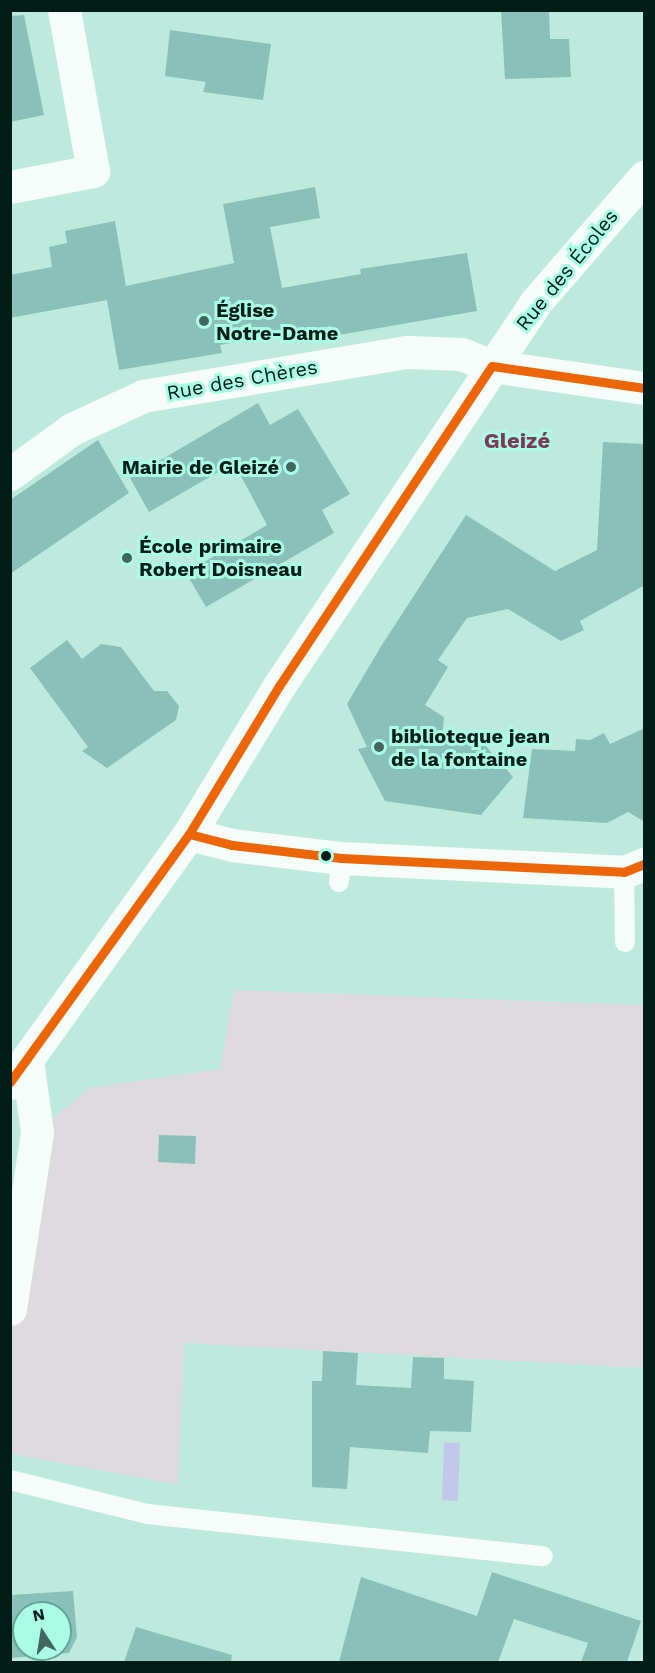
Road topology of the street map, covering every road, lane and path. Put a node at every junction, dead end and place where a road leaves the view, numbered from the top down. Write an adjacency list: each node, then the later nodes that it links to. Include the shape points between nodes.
1 (64, 10): 3 (street, via 93,171)
2 (645, 177): 4 (street, Rue des Écoles, via 535,303)
3 (10, 187)
4 (492, 366): 5 (street, Rue des Chères); 6 (street, Rue des Chères, via 461,354 407,352 143,396 72,429); 7 (street, Rue des Écoles, via 413,491 279,686)
5 (645, 388)
6 (10, 474)
7 (189, 834): 8 (street, via 340,870); 10 (street)
8 (634, 868): 9 (lane)
9 (626, 942)
10 (19, 1071): 11 (street, via 37,1132)
11 (10, 1309)
12 (10, 1480): 13 (lane, via 147,1514)
13 (543, 1556)

